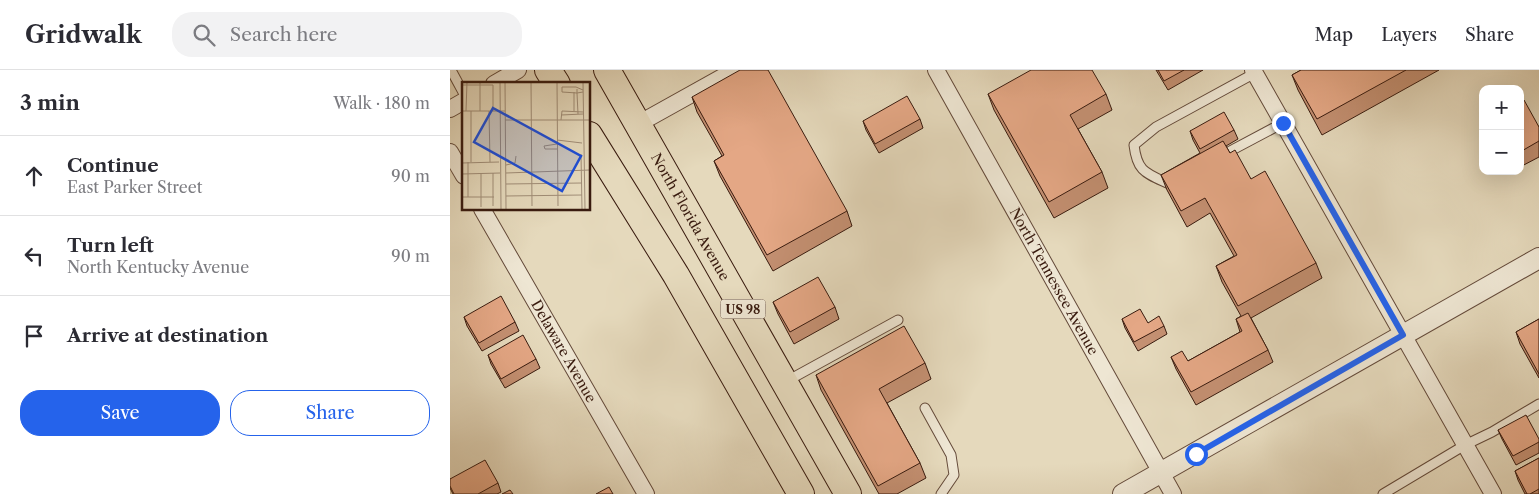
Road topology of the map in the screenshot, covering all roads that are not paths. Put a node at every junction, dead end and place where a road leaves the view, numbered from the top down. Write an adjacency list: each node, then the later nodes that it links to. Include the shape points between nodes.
1 (451, 70): 10 (lane)
2 (518, 70): 8 (street)
3 (548, 70): 9 (main road)
4 (607, 70): 14 (main road, North Florida Avenue / US 98)
5 (735, 70): 14 (street)
6 (936, 70): 28 (street, North Tennessee Avenue)
7 (1254, 71): 13 (street); 19 (lane, via 1156,127 1134,145 1136,160 1146,173 1168,183)
8 (497, 82)
9 (556, 82)
10 (462, 90)
11 (462, 102): 12 (street)
12 (450, 109)
13 (1283, 123): 17 (lane); 23 (street)
14 (638, 124): 24 (main road, North Florida Avenue / US 98)
15 (590, 137): 30 (main road, US 98, via 676,275)
16 (450, 152): 18 (street)
17 (1207, 163)
18 (462, 173)
19 (1183, 175)
20 (483, 210): 29 (street, Delaware Avenue)
21 (1539, 258): 23 (street)
22 (898, 320): 24 (lane)
23 (1403, 335): 27 (street); 28 (street)
24 (784, 382): 31 (main road, North Florida Avenue / US 98)
25 (1539, 404): 27 (lane)
26 (925, 408): 32 (lane, via 951,455 954,476)
27 (1465, 445): 35 (lane); 36 (street)
28 (1161, 472): 33 (street); 34 (street, North Tennessee Avenue)
29 (646, 494)
30 (801, 494)
31 (848, 494)
32 (941, 494)
33 (1123, 494)
34 (1173, 494)
35 (1383, 494)
36 (1493, 494)

